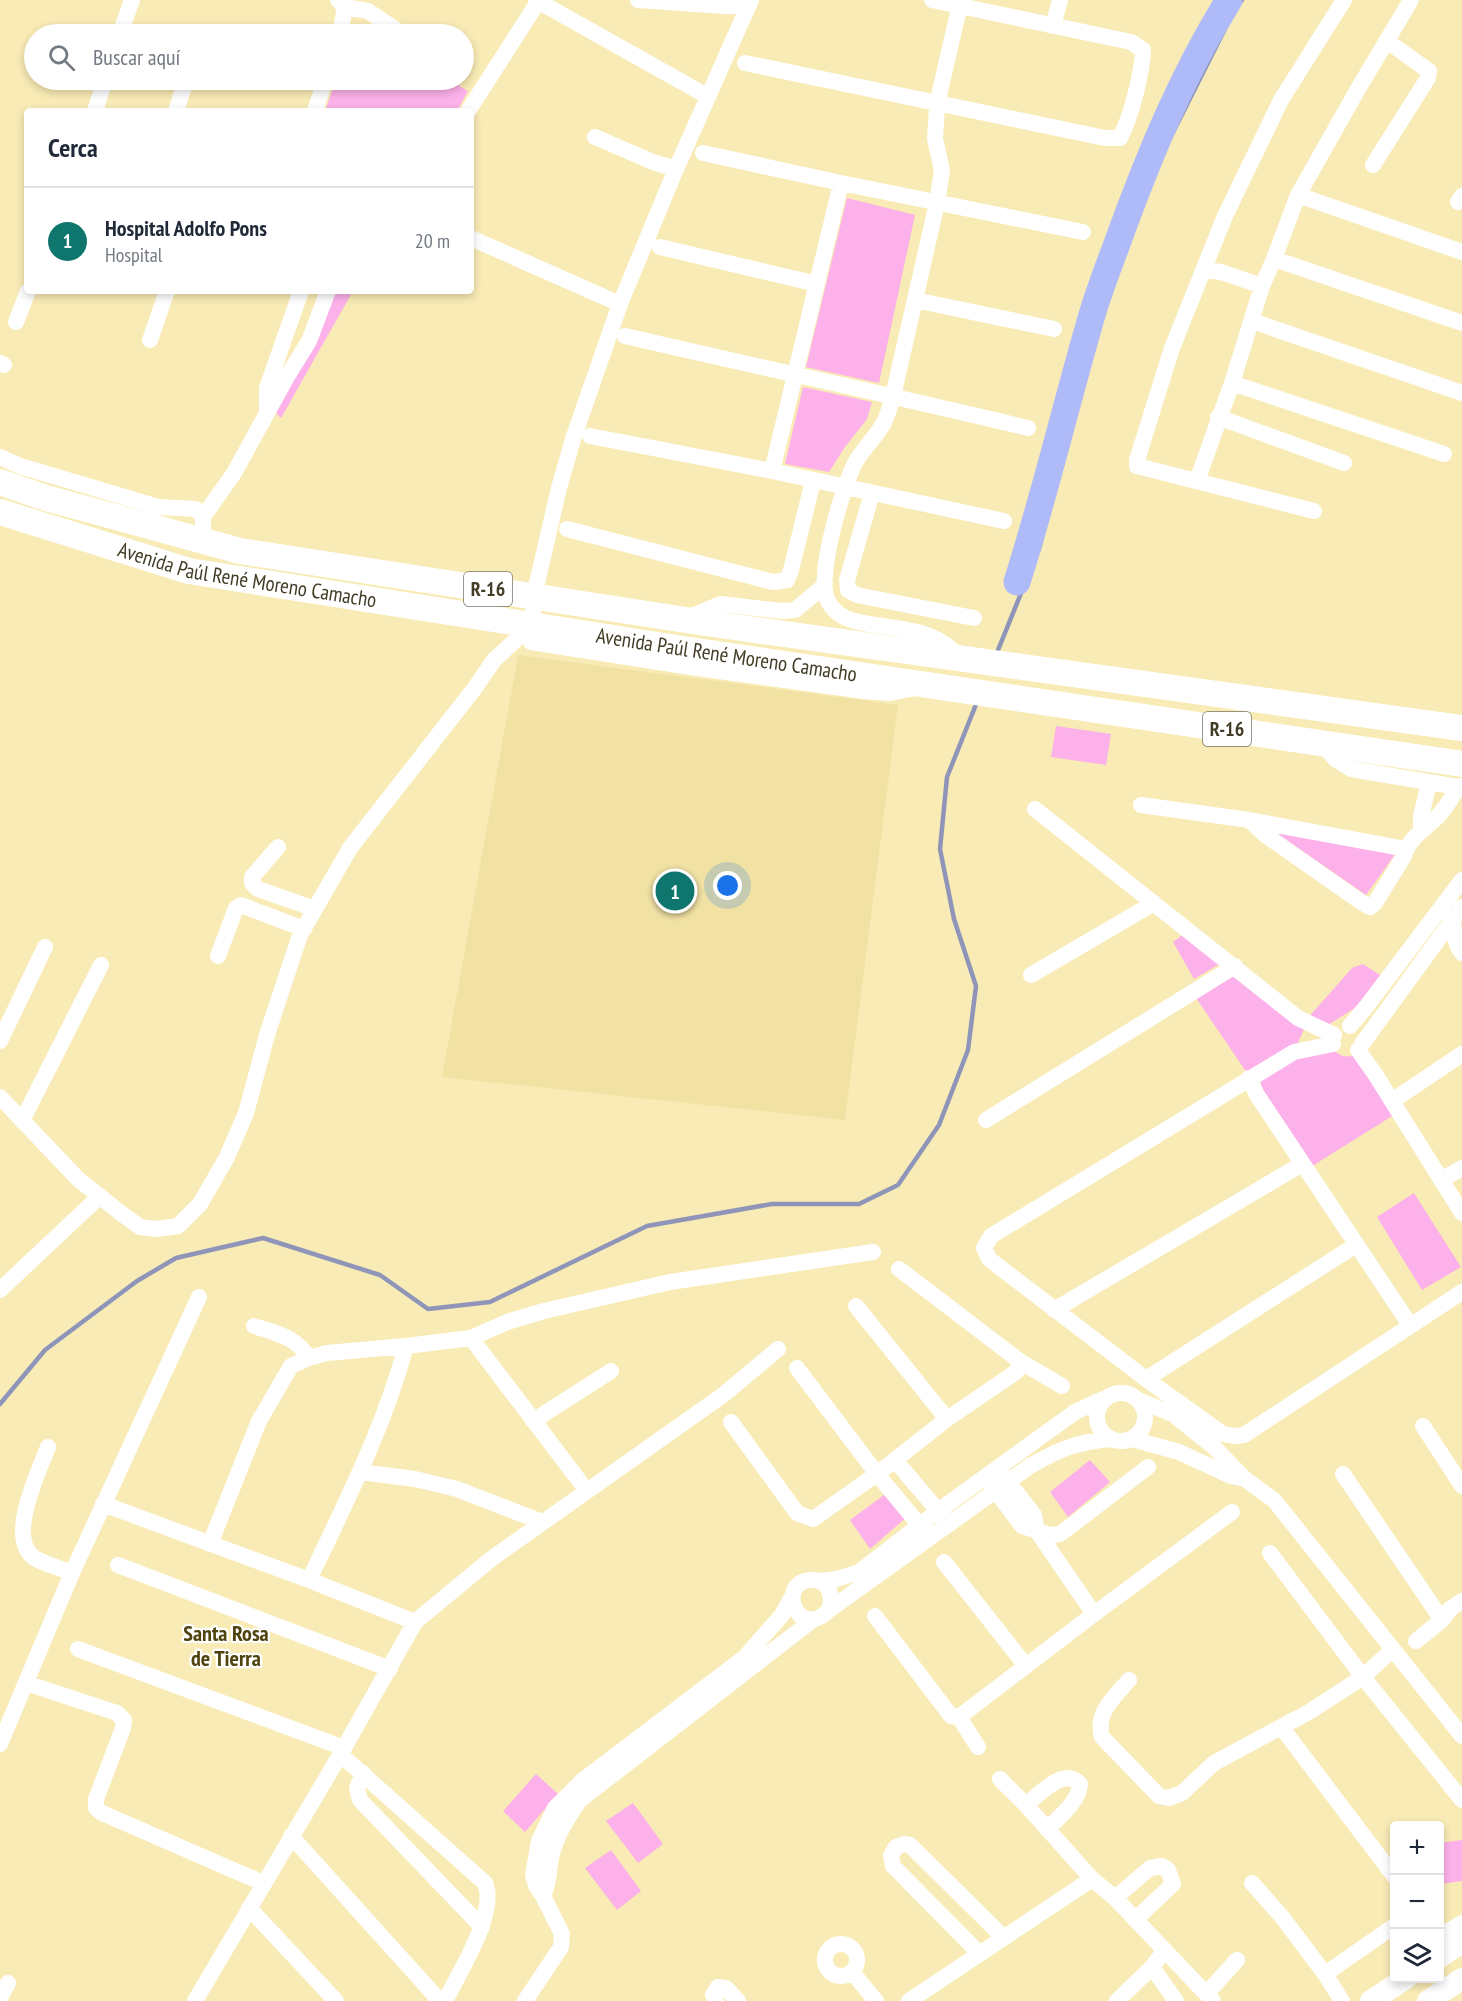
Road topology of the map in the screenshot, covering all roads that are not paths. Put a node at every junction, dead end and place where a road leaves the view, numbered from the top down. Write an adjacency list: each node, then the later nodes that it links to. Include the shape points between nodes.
1 (132, 0): 11 (street)
2 (638, 0): 9 (street, via 724,6)
3 (932, 0): 10 (street)
4 (1060, 0): 14 (street)
5 (1344, 0): 38 (street, via 1281,100)
6 (1412, 0): 15 (street)
7 (537, 1): 20 (street); 25 (street)
8 (342, 3): 12 (street); 13 (street, via 368,11)
9 (750, 3): 20 (street)
10 (960, 3): 14 (street); 21 (street)
11 (124, 24)
12 (341, 24)
13 (387, 24)
14 (1053, 26): 21 (street, via 1131,42 1143,50 1120,138)
15 (1387, 41): 28 (street, via 1429,71); 31 (street)
16 (745, 63): 21 (street)
17 (102, 90): 22 (street)
18 (183, 90): 23 (street)
19 (322, 90): 24 (street)
20 (707, 96): 29 (street)
21 (937, 104): 32 (street, via 935,139 942,170)
22 (96, 108)
23 (177, 108)
24 (316, 108)
25 (470, 108)
26 (595, 137): 29 (street)
27 (703, 153): 30 (street)
28 (1373, 165)
29 (676, 169): 46 (street)
30 (841, 183): 32 (street); 39 (street)
31 (1298, 195): 36 (street); 37 (street)
32 (937, 203): 33 (street); 45 (street)
33 (1083, 232)
34 (474, 238): 46 (street)
35 (660, 247): 39 (street)
36 (1462, 252)
37 (1274, 259): 40 (street); 49 (street)
38 (1203, 270): 40 (street); 67 (street, via 1172,348 1137,460 1137,466)
39 (817, 284): 53 (street)
40 (1262, 286): 47 (street)
41 (27, 294): 48 (street)
42 (166, 294): 52 (street)
43 (299, 294): 57 (street, via 267,388)
44 (327, 294): 57 (street, via 309,342)
45 (915, 300): 50 (street); 56 (street)
46 (620, 304): 76 (street, via 573,439)
47 (1252, 321): 54 (street); 55 (street)
48 (16, 322)
49 (1462, 323)
50 (1054, 329)
51 (625, 336): 53 (street)
52 (150, 340)
53 (795, 376): 56 (street); 64 (street)
54 (1232, 382): 58 (street); 61 (street)
55 (1462, 393)
56 (893, 396): 59 (street); 68 (street, via 884,424 856,461)
57 (267, 412): 73 (street)
58 (1218, 417): 63 (street); 67 (street)
59 (1028, 428)
60 (590, 436): 64 (street)
61 (1444, 454)
62 (0, 457): 65 (street)
63 (1344, 463)
64 (772, 471): 66 (street)
65 (12, 479): 71 (street); 73 (main road, Avenida Paúl René Moreno Camacho / R-16)
66 (813, 481): 68 (street); 74 (street, via 786,580 773,582)
67 (1197, 481): 70 (street)
68 (844, 487): 69 (street); 75 (street, via 834,521)
69 (872, 493): 72 (street); 77 (street, via 847,580 848,590)
70 (1314, 511)
71 (3, 513): 79 (main road, Avenida Paúl René Moreno Camacho / R-16, via 189,571)
72 (1004, 521)
73 (202, 529): 76 (main road, Avenida Paúl René Moreno Camacho / R-16, via 240,551)
74 (567, 530)
75 (824, 586): 78 (street, via 795,610 782,612 721,604); 80 (street, via 826,599 849,621 924,633)
76 (534, 596): 78 (main road, Avenida Paúl René Moreno Camacho / R-16); 79 (street)
77 (974, 618)
78 (682, 620): 80 (main road, Avenida Paúl René Moreno Camacho / R-16)
79 (532, 625): 82 (main road, Avenida Paúl René Moreno Camacho / R-16); 95 (street, via 494,660 350,848)
80 (983, 662): 81 (main road, Avenida Paúl René Moreno Camacho / R-16)
81 (1462, 728)
82 (1322, 743): 83 (main road, Avenida Paúl René Moreno Camacho / R-16); 84 (street, via 1335,759 1351,769)
83 (1461, 779): 84 (street); 88 (street, via 1437,817)
84 (1429, 783): 88 (street)
85 (1141, 805): 87 (street)
86 (1035, 809): 93 (street)
87 (1249, 820): 90 (street); 90 (street, via 1370,907)
88 (1421, 830): 90 (street)
89 (278, 847): 92 (street, via 252,877)
90 (1406, 849)
91 (1462, 879): 96 (street)
92 (252, 883): 94 (street); 95 (street, via 258,889)
93 (1154, 903): 102 (street); 103 (street)
94 (241, 905): 97 (street); 100 (street, via 236,908)
95 (315, 909): 97 (street)
96 (1452, 911): 99 (street, via 1453,934); 104 (street); 107 (street)
97 (304, 929): 117 (street, via 267,1035 246,1113 200,1204 178,1226 156,1229 140,1227)
98 (45, 947): 106 (street)
99 (1462, 953)
100 (218, 956)
101 (101, 965): 113 (street)
102 (1235, 966): 105 (street, via 1298,1018); 112 (street)
103 (1031, 975)
104 (1350, 1026): 105 (street, via 1338,1029); 107 (street, via 1359,1031)
105 (1333, 1040): 107 (street, via 1340,1053 1346,1055); 109 (street, via 1294,1052)
106 (0, 1041)
107 (1360, 1047): 111 (street)
108 (1462, 1054): 111 (street)
109 (1249, 1078): 114 (street); 126 (street, via 991,1236 984,1248 989,1259)
110 (0, 1097): 113 (street)
111 (1392, 1101): 116 (street)
112 (986, 1120)
113 (22, 1121): 117 (street)
114 (1302, 1164): 119 (street); 126 (street)
115 (1462, 1168): 116 (street)
116 (1441, 1180): 118 (street)
117 (100, 1196): 122 (street)
118 (1462, 1213)
119 (1356, 1245): 127 (street); 136 (street)
120 (873, 1252): 129 (street, via 669,1282 544,1311)
121 (899, 1269): 133 (street)
122 (0, 1290)
123 (1462, 1292): 127 (street)
124 (199, 1298): 157 (street)
125 (856, 1306): 140 (street)
126 (1054, 1310): 136 (street)
127 (1410, 1325): 136 (street, via 1244,1435 1223,1434)
128 (254, 1326): 132 (street, via 293,1339)
129 (471, 1338): 130 (street); 141 (street)
130 (406, 1346): 132 (street); 149 (street, via 398,1379)
131 (778, 1349): 156 (street, via 723,1395)
132 (309, 1358): 164 (street, via 291,1366 259,1420)
133 (1021, 1362): 137 (street); 140 (street, via 1016,1372)
134 (797, 1368): 151 (street)
135 (611, 1371): 141 (street)
136 (1146, 1379)
137 (1062, 1386)
138 (1103, 1399): 139 (street, via 1115,1392 1129,1393); 144 (street, via 1097,1412 1098,1426); 150 (street, via 1075,1412)
139 (1140, 1401): 145 (street, via 1146,1414 1143,1429); 153 (street, via 1173,1414)
140 (947, 1419): 147 (street)
141 (533, 1421): 156 (street)
142 (731, 1422): 151 (street, via 798,1513 813,1519)
143 (1423, 1426): 154 (street)
144 (1111, 1439): 145 (street); 155 (street, via 1084,1441 1056,1451)
145 (1132, 1439): 153 (street, via 1179,1452)
146 (48, 1447): 168 (street, via 30,1493 23,1524 25,1544 33,1556)
147 (896, 1460): 151 (street); 158 (street)
148 (1148, 1467): 163 (street, via 1060,1534)
149 (360, 1472): 160 (street, via 458,1489); 169 (street)
150 (991, 1472): 155 (street); 158 (street)
151 (877, 1474): 162 (street)
152 (1343, 1474): 178 (street)
153 (1245, 1479): 182 (street, via 1274,1500)
154 (1462, 1486)
155 (1002, 1487): 161 (street); 163 (street, via 1034,1515)
156 (587, 1491): 160 (street)
157 (103, 1504): 164 (street); 168 (street)
158 (938, 1511): 161 (street); 162 (street)
159 (1232, 1512): 174 (street)
160 (542, 1522): 179 (street)
161 (949, 1524): 162 (street)
162 (925, 1531): 170 (street, via 859,1572); 173 (street)
163 (1037, 1531): 174 (street)
164 (210, 1544): 169 (street)
165 (1270, 1553): 185 (street)
166 (944, 1562): 183 (street)
167 (118, 1565): 184 (street)
168 (72, 1573): 187 (street)
169 (309, 1580): 179 (street)
170 (820, 1581): 171 (street, via 802,1582); 173 (street, via 831,1593)
171 (792, 1597): 177 (street, via 798,1613); 198 (street, via 783,1615 745,1657 583,1780)
172 (1462, 1601): 178 (street)
173 (829, 1610): 177 (street)
174 (1094, 1614): 183 (street)
175 (1462, 1615): 178 (street)
176 (875, 1616): 188 (street, via 951,1716)
177 (814, 1619): 198 (street)
178 (1442, 1620): 180 (street)
179 (415, 1622): 184 (street)
180 (1416, 1641)
181 (78, 1648): 193 (street)
182 (1393, 1649): 185 (street); 190 (street)
183 (1026, 1666): 188 (street)
184 (390, 1669): 193 (street)
185 (1363, 1677): 189 (street); 196 (street)
186 (1129, 1680): 189 (street, via 1103,1711 1099,1725 1102,1737 1159,1796 1169,1798 1182,1793 1214,1763)
187 (26, 1683): 191 (street); 203 (street, via 117,1713 124,1720 96,1808)
188 (959, 1717): 192 (street)
189 (1282, 1728): 201 (street)
190 (1462, 1736)
191 (0, 1744)
192 (978, 1747)
193 (342, 1751): 194 (street); 200 (street)
194 (363, 1773): 209 (street, via 357,1788 360,1800); 209 (street, via 485,1883 489,1891)
195 (1000, 1779): 197 (street)
196 (1462, 1800)
197 (1026, 1805): 199 (street); 199 (street, via 1054,1782 1067,1777 1080,1784 1072,1803)
198 (562, 1813): 229 (street, via 539,1841 544,1854 533,1875 562,1934 561,1947)
199 (1047, 1829): 202 (street)
200 (291, 1836): 203 (street); 228 (street)
201 (1394, 1875)
202 (1092, 1879): 205 (street); 211 (street)
203 (263, 1883): 206 (street)
204 (1252, 1883): 218 (street)
205 (1114, 1898): 207 (street); 207 (street, via 1150,1868 1162,1866 1168,1870 1173,1884)
206 (249, 1908): 226 (street); 227 (street)
207 (1136, 1919): 213 (street)
208 (1462, 1923): 212 (street)
209 (482, 1927): 228 (street)
210 (1391, 1929): 218 (street)
211 (1004, 1937): 214 (street); 214 (street, via 910,1845 896,1847 891,1856 893,1866)
212 (1444, 1941)
213 (1165, 1950): 216 (street); 219 (street)
214 (979, 1953): 233 (street)
215 (1237, 1960): 223 (street)
216 (1152, 1967): 225 (street); 234 (street)
217 (852, 1972): 232 (street)
218 (1325, 1974): 235 (street)
219 (1194, 1979): 223 (street); 225 (street)
220 (1462, 1979): 237 (main road)
221 (8, 1983): 224 (street)
222 (1397, 1983): 236 (main road)
223 (1210, 1997)
224 (0, 1998)
225 (1174, 2000)
226 (195, 2001)
227 (336, 2001)
228 (443, 2001)
229 (525, 2001)
230 (716, 2001): 231 (street, via 713,1995 718,1987 726,1988)
231 (738, 2001)
232 (876, 2001)
233 (909, 2001)
234 (1117, 2001)
235 (1342, 2001)
236 (1371, 2001)
237 (1428, 2001)

